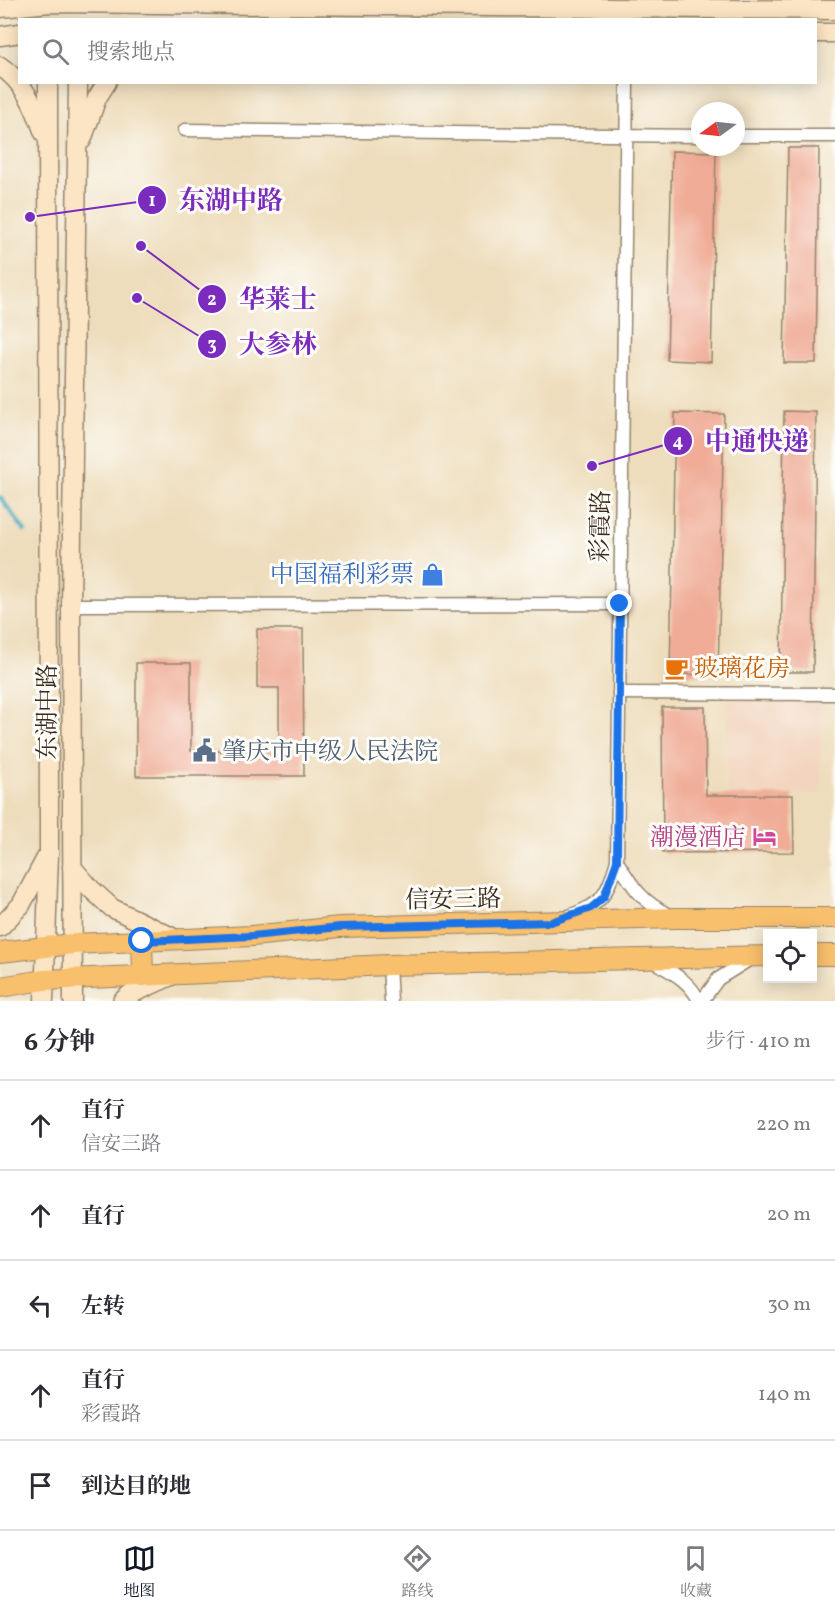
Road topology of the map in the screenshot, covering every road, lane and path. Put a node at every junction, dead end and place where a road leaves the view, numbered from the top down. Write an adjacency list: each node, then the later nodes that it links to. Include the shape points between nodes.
1 (214, 3): 2 (main road); 6 (main road)
2 (631, 4): 3 (main road)
3 (661, 4): 7 (main road)
4 (0, 8): 5 (main road)
5 (50, 8): 6 (main road)
6 (79, 8)
7 (835, 10)
8 (18, 33): 11 (main road)
9 (817, 33): 10 (main road)
10 (835, 33)
11 (0, 36)
12 (0, 66): 13 (main road)
13 (18, 81)
14 (20, 84): 24 (main road, via 36,110)
15 (48, 84): 24 (main road, 东湖中路)
16 (78, 84): 25 (main road, 东湖中路)
17 (106, 84): 25 (main road)
18 (627, 84): 20 (street, 彩霞路)
19 (185, 130): 20 (street)
20 (626, 136): 21 (street); 28 (street, 彩霞路)
21 (691, 136)
22 (745, 136): 23 (street)
23 (835, 136)
24 (48, 147): 26 (main road, 东湖中路)
25 (76, 156): 27 (main road, 东湖中路)
26 (48, 185): 27 (main road); 32 (main road, 东湖中路)
27 (76, 185): 29 (main road, 东湖中路)
28 (620, 604): 29 (street); 30 (street, 彩霞路)
29 (71, 605): 34 (main road, 东湖中路)
30 (619, 693): 31 (street); 33 (street, 彩霞路)
31 (835, 694)
32 (49, 854): 36 (main road, 东湖中路); 40 (main road, via 21,905)
33 (617, 861): 37 (street, via 652,907); 39 (street, via 604,897 591,908)
34 (72, 867): 35 (main road, 东湖中路); 41 (main road, via 112,908)
35 (72, 892): 36 (main road); 43 (main road, 东湖中路)
36 (47, 893): 44 (main road, 东湖中路)
37 (677, 918): 38 (main road, 信安三路); 39 (main road, 信安三路)
38 (835, 918)
39 (551, 922): 41 (main road, 信安三路, via 340,927)
40 (0, 927)
41 (176, 939): 42 (main road, 信安三路)
42 (142, 941): 43 (main road, 信安三路); 52 (main road)
43 (73, 945): 44 (main road, 信安三路); 53 (main road, 东湖中路)
44 (45, 947): 45 (main road, 信安三路); 54 (main road, 东湖中路)
45 (0, 952)
46 (817, 955): 47 (main road)
47 (835, 955)
48 (762, 956): 49 (main road); 60 (street, via 718,979)
49 (650, 959): 50 (main road); 60 (street, via 684,981)
50 (389, 965): 51 (main road); 59 (street)
51 (171, 975): 52 (main road); 58 (main road)
52 (143, 976): 53 (main road)
53 (74, 979): 54 (main road); 57 (main road, 东湖中路)
54 (44, 980): 55 (main road); 56 (main road, 东湖中路)
55 (0, 987)
56 (44, 1001)
57 (73, 1001)
58 (122, 1001)
59 (391, 1001)
60 (700, 1001)

